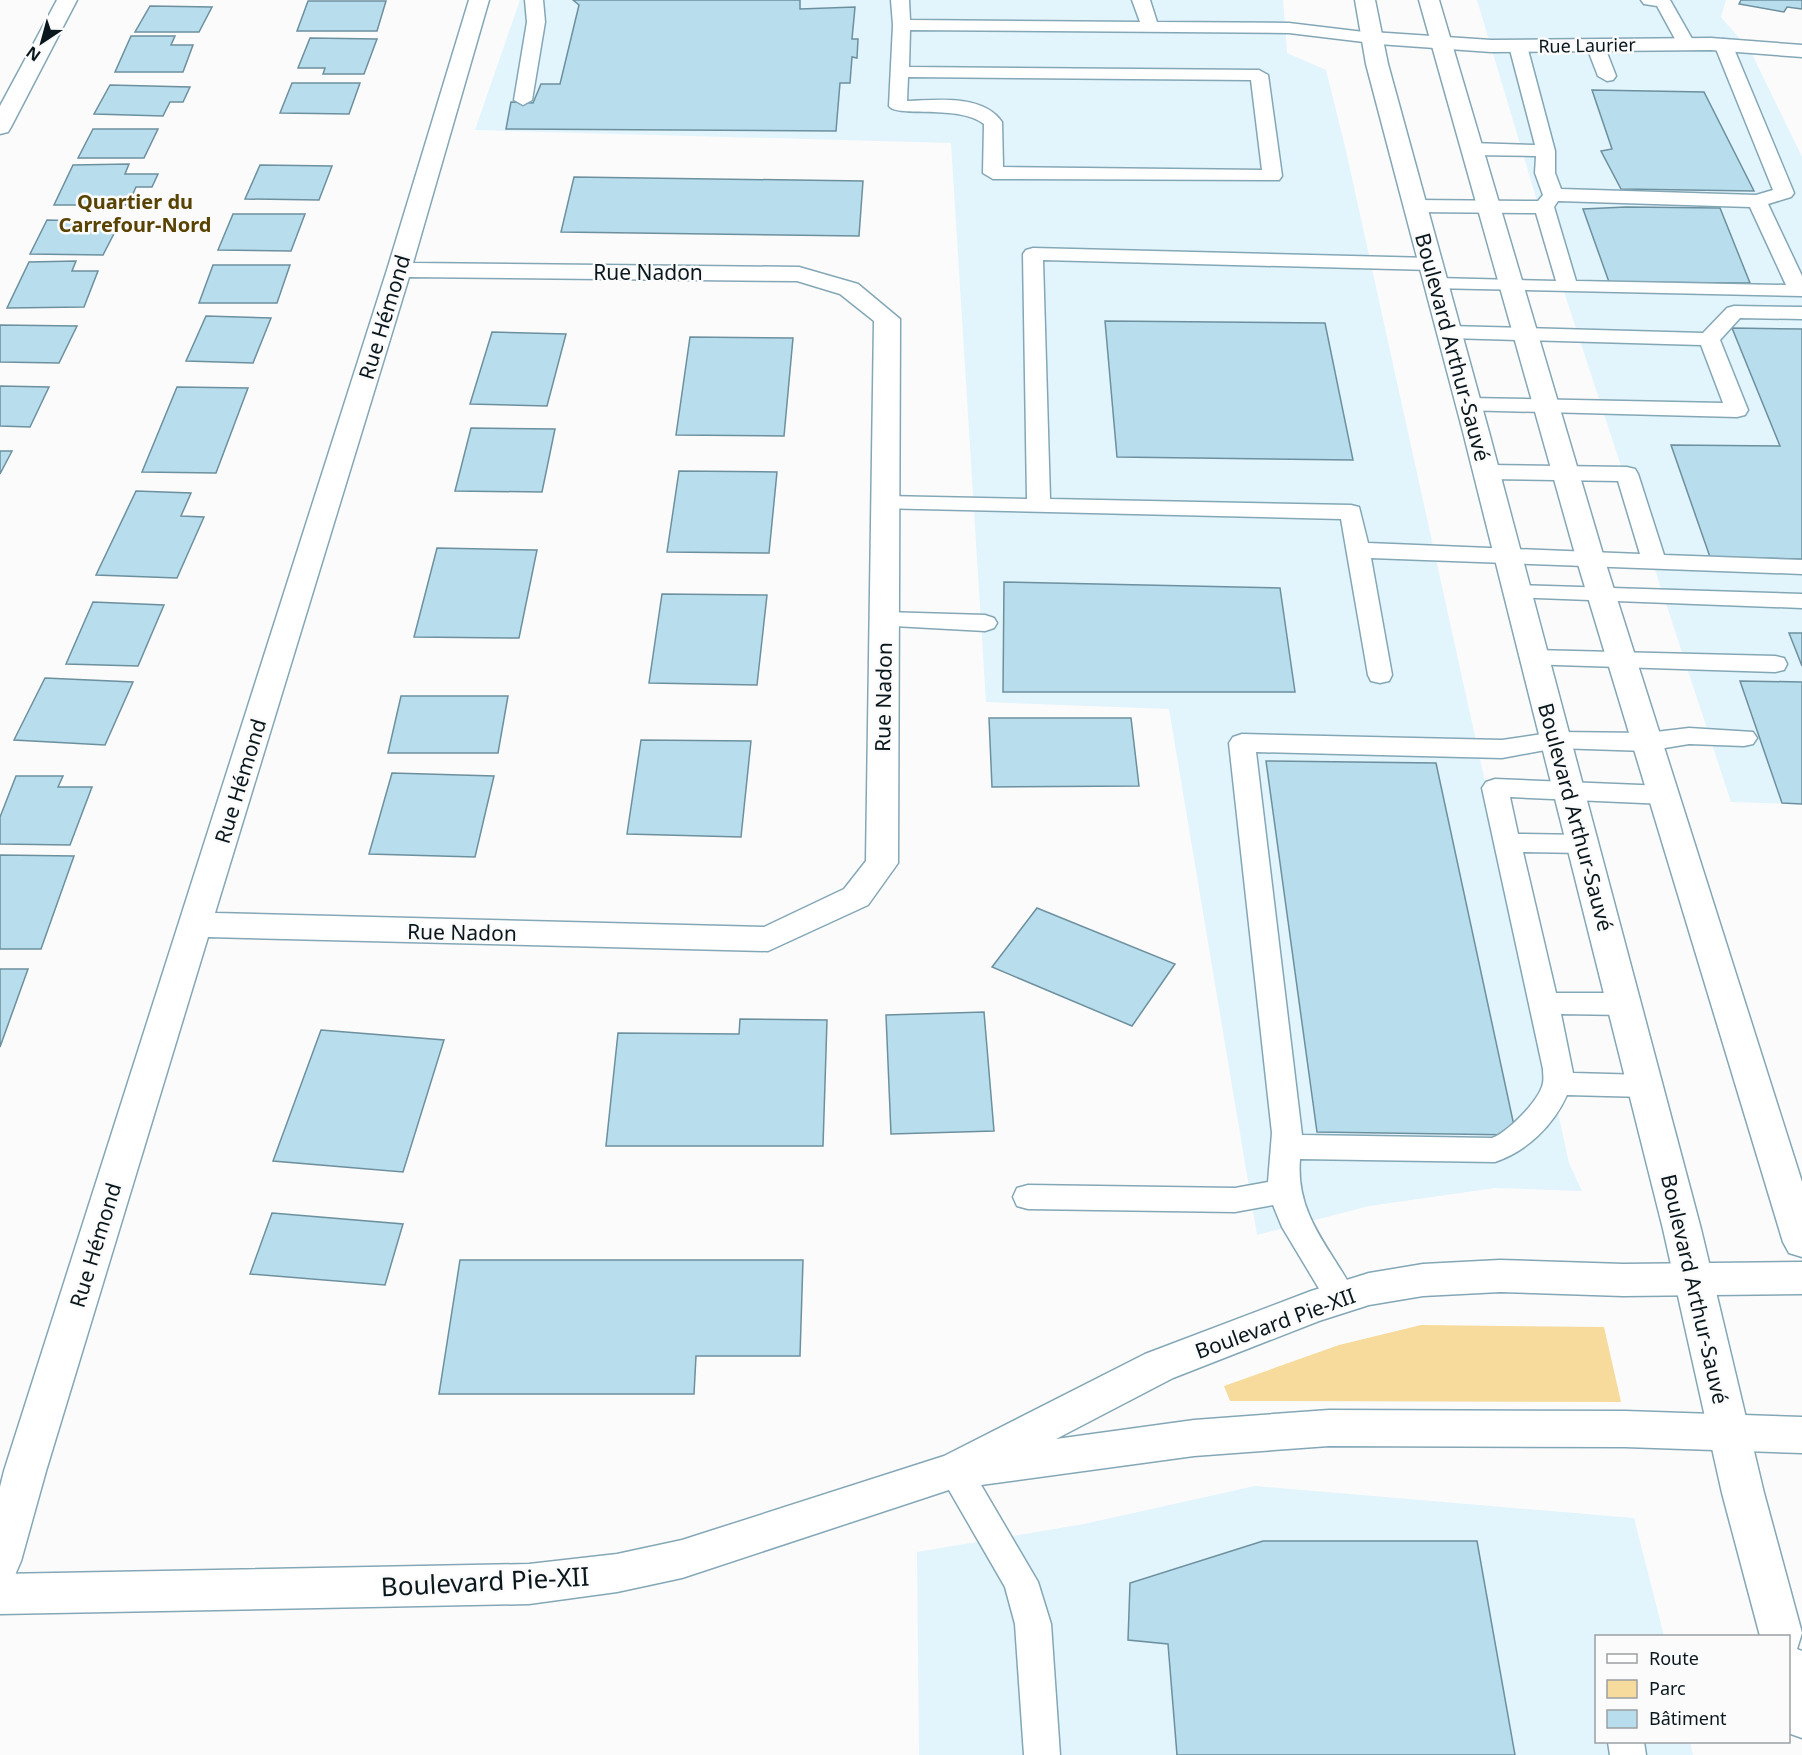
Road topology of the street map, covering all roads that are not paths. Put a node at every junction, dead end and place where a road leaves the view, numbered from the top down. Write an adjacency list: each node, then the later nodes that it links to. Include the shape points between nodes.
1 (67, 0): 21 (street)
2 (479, 0): 28 (street, Rue Hémond)
3 (534, 0): 20 (lane, via 536,22)
4 (900, 0): 9 (lane)
5 (1141, 0): 10 (lane)
6 (1365, 0): 11 (street, Boulevard Arthur-Sauvé)
7 (1429, 0): 12 (street)
8 (1664, 1): 13 (lane)
9 (902, 25): 10 (lane); 18 (lane)
10 (1150, 27): 11 (lane, via 1289,28)
11 (1372, 38): 12 (street, Rue Laurier); 26 (street, Boulevard Arthur-Sauvé)
12 (1441, 44): 16 (street, Rue Laurier); 22 (street)
13 (1686, 44): 14 (street, Rue Laurier); 15 (street, Rue Laurier)
14 (1723, 44): 17 (street, Rue Laurier); 25 (lane, via 1784,193)
15 (1595, 45): 16 (street, Rue Laurier); 19 (lane)
16 (1518, 46): 23 (lane)
17 (1802, 51)
18 (900, 72): 18 (lane, via 898,106 971,109 993,122 993,173 1272,176 1259,75)
19 (1607, 76)
20 (523, 100)
21 (0, 127)
22 (1471, 149): 23 (lane); 27 (street)
23 (1546, 151): 24 (lane)
24 (1549, 201): 25 (lane); 27 (lane); 31 (lane)
25 (1757, 201): 32 (lane)
26 (1415, 206): 27 (lane); 29 (street, Boulevard Arthur-Sauvé)
27 (1488, 206): 30 (street)
28 (399, 270): 41 (street, Rue Nadon, via 798,274 849,289 887,319); 64 (street, Rue Hémond)
29 (1434, 274): 30 (lane); 34 (street, Boulevard Arthur-Sauvé); 42 (lane, via 1033,254)
30 (1510, 286): 31 (lane); 35 (street)
31 (1568, 287): 32 (lane)
32 (1801, 294)
33 (1802, 313): 36 (lane, via 1734,312)
34 (1449, 332): 35 (lane); 37 (street, Boulevard Arthur-Sauvé)
35 (1524, 334): 36 (lane); 38 (street)
36 (1709, 339): 38 (lane, via 1737,410)
37 (1469, 405): 38 (lane); 39 (street, Boulevard Arthur-Sauvé)
38 (1546, 406): 40 (street)
39 (1486, 472): 40 (lane); 44 (street, Boulevard Arthur-Sauvé)
40 (1566, 473): 45 (street); 46 (lane, via 1627,474)
41 (885, 503): 42 (lane); 51 (street, Rue Nadon)
42 (1039, 506): 43 (lane, via 1351,512)
43 (1358, 550): 44 (lane); 56 (lane)
44 (1507, 557): 45 (lane); 48 (street, Boulevard Arthur-Sauvé)
45 (1591, 561): 46 (lane); 49 (street)
46 (1654, 562): 47 (lane)
47 (1802, 567)
48 (1517, 592): 49 (lane); 53 (street, Boulevard Arthur-Sauvé)
49 (1602, 595): 50 (lane); 54 (street)
50 (1802, 601)
51 (884, 620): 52 (lane); 64 (street, Rue Nadon, via 882,863 856,897 768,939)
52 (985, 623)
53 (1534, 658): 54 (lane); 58 (street, Boulevard Arthur-Sauvé)
54 (1622, 660): 55 (lane); 59 (street)
55 (1775, 664)
56 (1380, 675)
57 (1744, 738): 59 (lane, via 1689,736)
58 (1556, 740): 59 (lane); 60 (street, Boulevard Arthur-Sauvé); 69 (lane, via 1502,749 1242,743)
59 (1647, 742): 61 (street)
60 (1569, 792): 61 (lane); 62 (lane, via 1495,788); 63 (street, Boulevard Arthur-Sauvé)
61 (1665, 795): 72 (street)
62 (1507, 843): 63 (lane); 65 (lane)
63 (1583, 844): 66 (street, Boulevard Arthur-Sauvé)
64 (195, 925): 79 (street, Rue Hémond)
65 (1544, 1003): 66 (lane); 67 (lane)
66 (1624, 1004): 68 (street, Boulevard Arthur-Sauvé)
67 (1558, 1084): 68 (lane); 69 (lane, via 1550,1101 1522,1134 1495,1150)
68 (1645, 1086): 74 (street, Boulevard Arthur-Sauvé)
69 (1286, 1147): 70 (lane)
70 (1284, 1191): 71 (lane, via 1234,1200); 75 (lane, via 1293,1218)
71 (1028, 1197)
72 (1802, 1242)
73 (1802, 1278): 74 (street, Boulevard Pie-XII)
74 (1694, 1279): 75 (street, Boulevard Pie-XII, via 1460,1278 1369,1289); 76 (street, Boulevard Arthur-Sauvé)
75 (1341, 1298): 78 (street, Boulevard Pie-XII, via 1311,1306 1159,1366)
76 (1729, 1432): 77 (street, Boulevard Pie-XII); 78 (street, Boulevard Pie-XII, via 1329,1428 1194,1438); 81 (street, Boulevard Arthur-Sauvé)
77 (1802, 1435)
78 (955, 1471): 80 (street, Boulevard Pie-XII, via 682,1559 570,1580 530,1584); 84 (lane, via 1021,1582 1033,1624)
79 (0, 1561)
80 (0, 1594)
81 (1781, 1635)
82 (1790, 1673): 83 (street)
83 (1802, 1718)
84 (1042, 1755)

